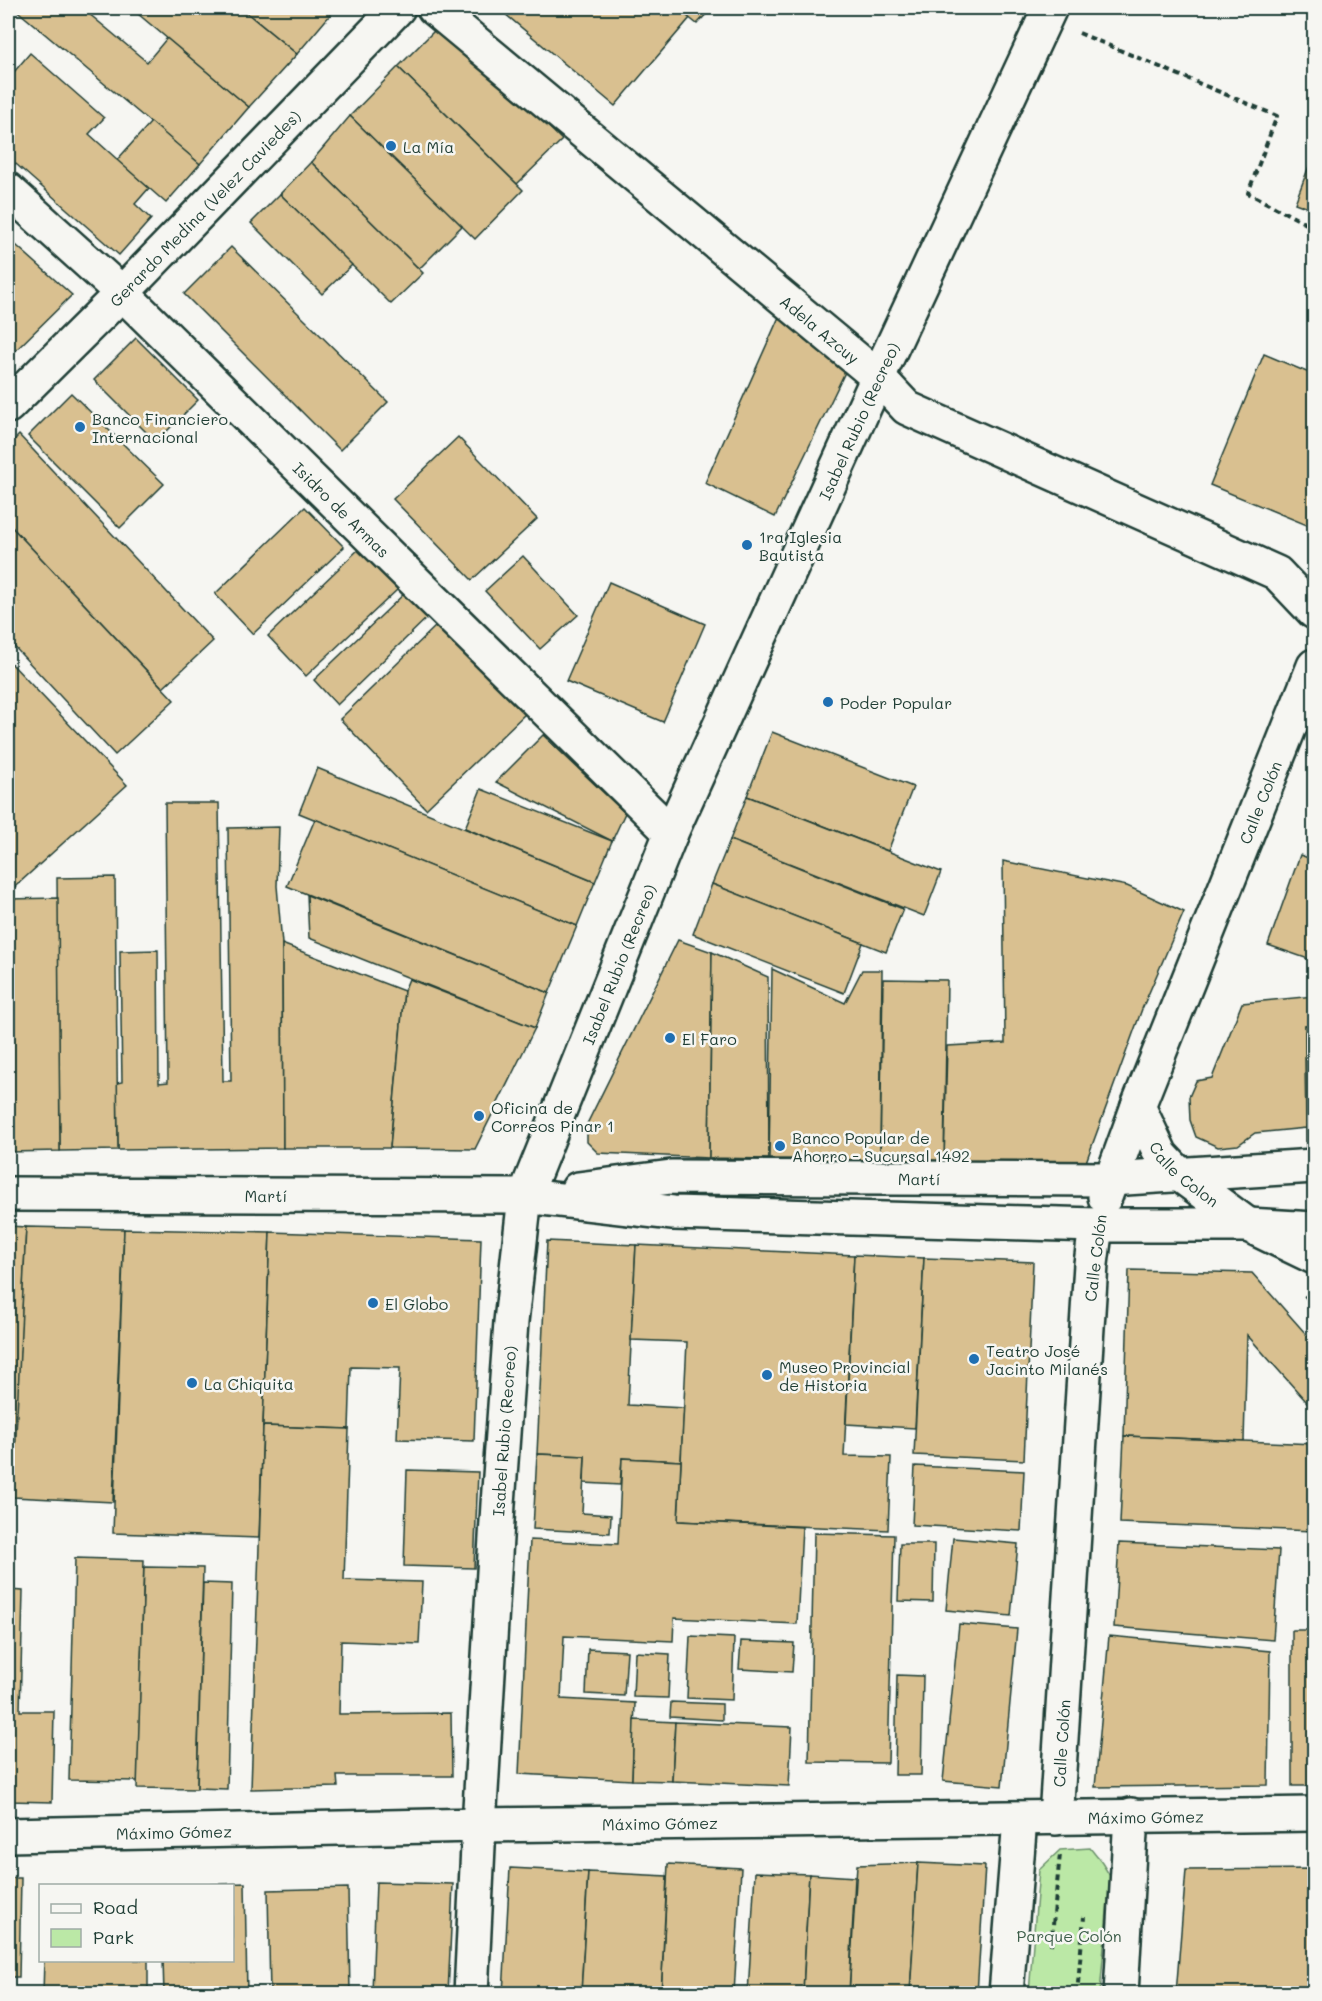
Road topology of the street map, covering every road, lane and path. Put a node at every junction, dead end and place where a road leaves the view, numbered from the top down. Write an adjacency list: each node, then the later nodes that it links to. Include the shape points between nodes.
1 (398, 8): 6 (main road, Gerardo Medina (Velez Caviedes))
2 (434, 8): 7 (main road, Adela Azcuy)
3 (1047, 13): 5 (path, via 1277,116 1248,193); 7 (main road, Isabel Rubio (Recreo))
4 (8, 190): 6 (main road, Isidro de Armas)
5 (1314, 228)
6 (122, 293): 8 (main road, Gerardo Medina (Velez Caviedes)); 11 (main road, Isidro de Armas)
7 (879, 377): 9 (main road, Adela Azcuy, via 908,408 1277,573); 11 (main road, Isabel Rubio (Recreo))
8 (8, 406)
9 (1314, 612)
10 (1314, 666): 12 (main road, Calle Colón)
11 (671, 833): 17 (main road, Isabel Rubio (Recreo))
12 (1138, 1107): 14 (main road, Calle Colon, via 1161,1155); 15 (main road, Calle Colón)
13 (1314, 1166): 14 (main road, Martí)
14 (1180, 1175): 15 (main road, Martí); 19 (main road, Calle Colon)
15 (1110, 1179): 17 (main road, Martí, via 671,1177); 18 (main road, Calle Colón)
16 (8, 1194): 17 (main road, Martí)
17 (525, 1196): 18 (main road, Martí, via 673,1213); 26 (main road, Isabel Rubio (Recreo), via 511,1322)
18 (1096, 1225): 19 (main road, Martí); 25 (main road, Calle Colón)
19 (1248, 1225): 20 (main road, Martí); 21 (main road, Calle Colon)
20 (1314, 1229)
21 (1314, 1257)
22 (1314, 1814): 23 (main road, Máximo Gómez)
23 (1131, 1815): 25 (main road, Máximo Gómez); 34 (main road)
24 (1020, 1818): 25 (main road, Máximo Gómez); 26 (main road, Máximo Gómez); 32 (main road)
25 (1056, 1818)
26 (479, 1825): 27 (main road, Máximo Gómez); 31 (main road, Isabel Rubio (Recreo))
27 (8, 1835)
28 (1060, 1850): 30 (path)
29 (1084, 1915): 33 (path)
30 (1052, 1946)
31 (471, 1994)
32 (1006, 1994)
33 (1077, 1994)
34 (1120, 1994)

